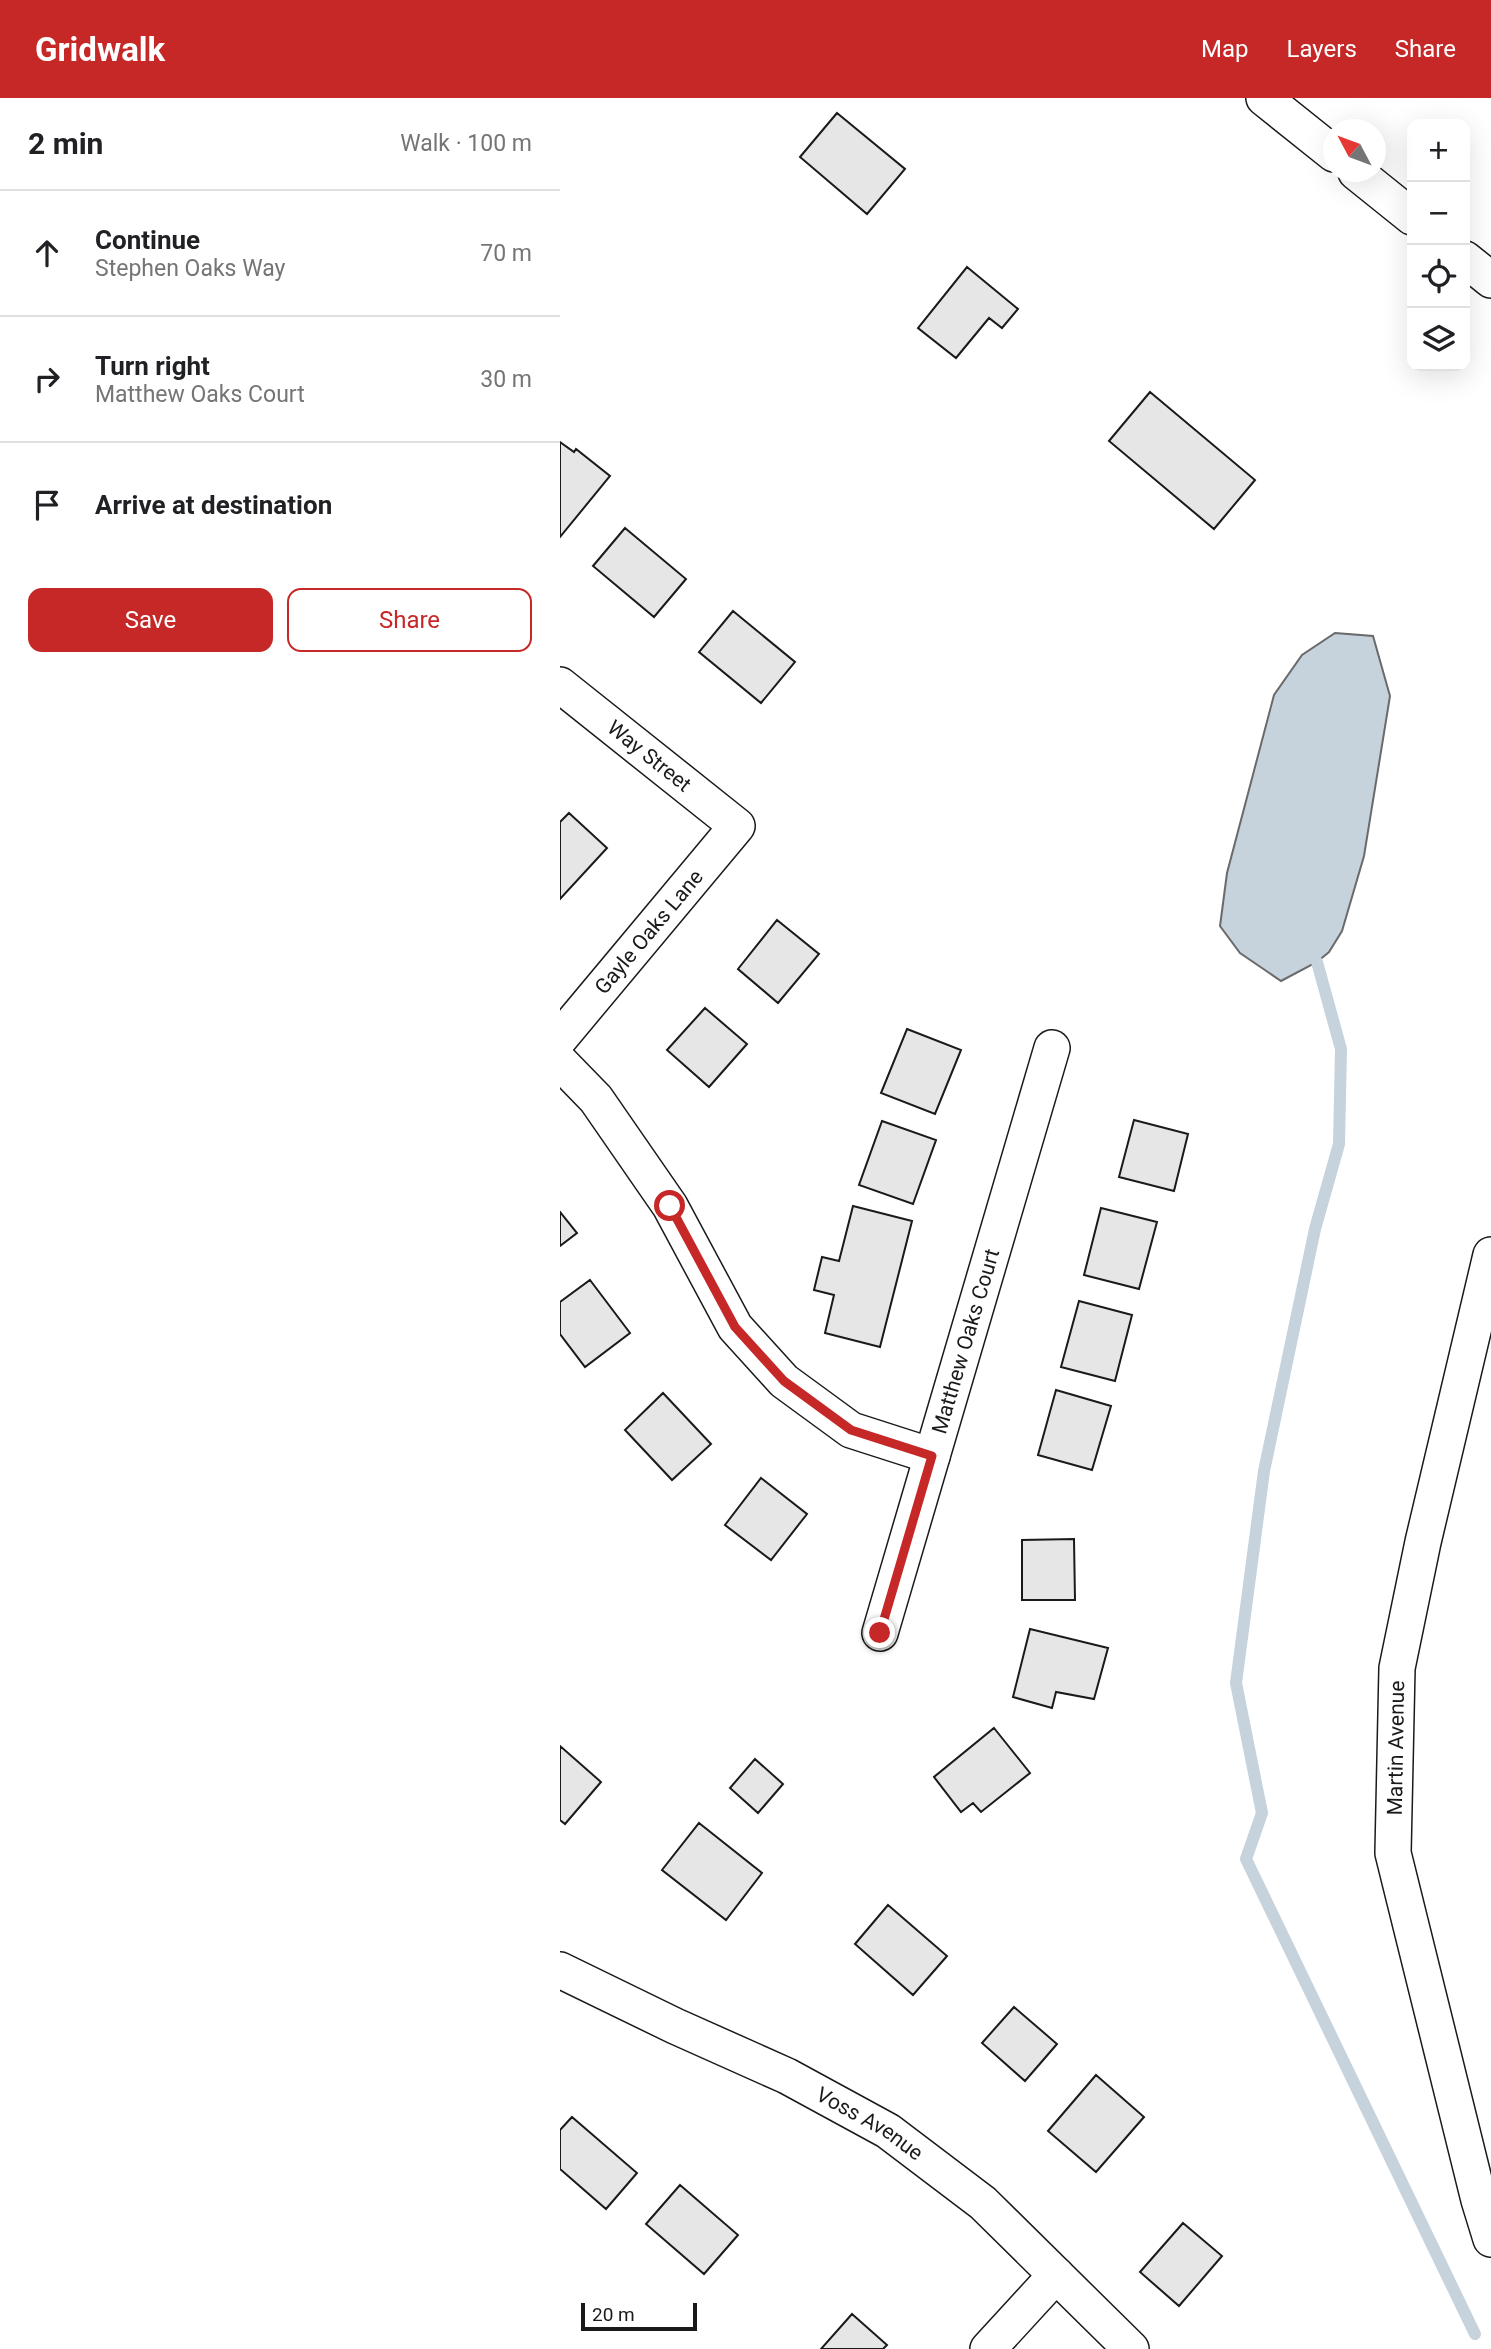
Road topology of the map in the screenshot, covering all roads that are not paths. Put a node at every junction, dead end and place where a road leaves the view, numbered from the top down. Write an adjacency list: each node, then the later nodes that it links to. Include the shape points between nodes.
1 (1264, 98): 2 (street)
2 (1323, 145)
3 (1368, 182): 4 (street)
4 (1407, 213)
5 (1470, 263): 6 (street)
6 (1491, 280)
7 (560, 685): 8 (street, Way Street)
8 (737, 826): 9 (street, Gayle Oaks Lane)
9 (560, 1038)
10 (1052, 1048): 13 (street, Matthew Oaks Court)
11 (560, 1062): 13 (street, via 596,1099 670,1206 735,1327 784,1381 851,1430)
12 (1491, 1255): 16 (street, Martin Avenue, via 1397,1668 1394,1853)
13 (932, 1456): 14 (street, Matthew Oaks Court)
14 (880, 1633)
15 (560, 1970): 17 (street, Voss Avenue, via 787,2077 888,2131 983,2203)
16 (1491, 2239)
17 (1056, 2275): 18 (street); 19 (street, Voss Avenue)
18 (988, 2349)
19 (1131, 2349)

